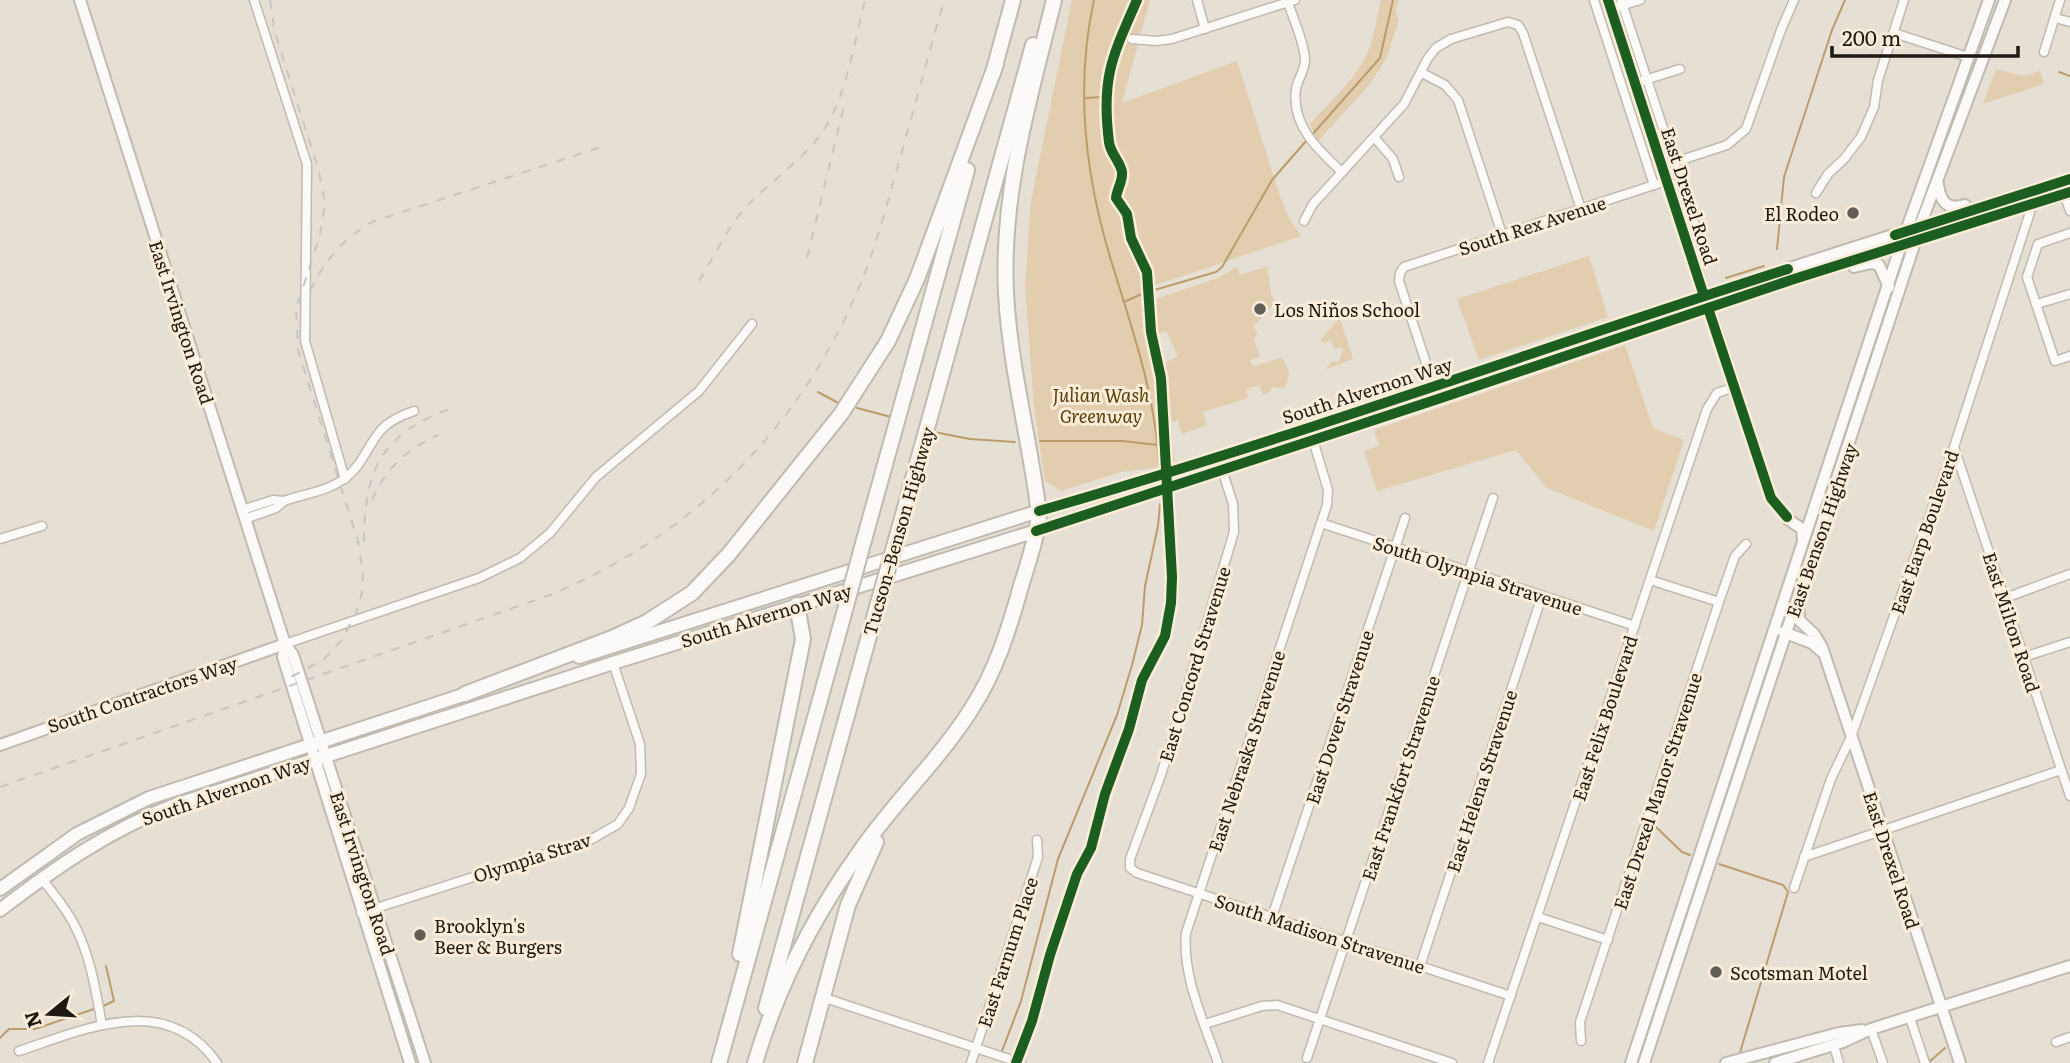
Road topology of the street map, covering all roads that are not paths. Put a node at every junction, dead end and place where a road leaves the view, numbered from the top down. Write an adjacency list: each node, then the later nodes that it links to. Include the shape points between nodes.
1 (80, 0): 71 (main road, East Irvington Road)
2 (254, 0): 68 (street, via 307,164 305,341)
3 (1013, 0): 24 (highway, Tucson–Benson Highway)
4 (1045, 0): 149 (highway, Tucson–Benson Highway, bridge)
5 (1054, 0): 70 (highway, via 1015,159 1006,241 1010,341)
6 (1197, 0): 19 (street)
7 (1594, 0): 36 (street, East Drexel Road)
8 (1640, 0): 15 (street)
9 (1794, 0): 30 (street, via 1746,129 1727,145)
10 (1904, 0): 20 (street)
11 (1989, 0): 23 (main road, East Benson Highway)
12 (2006, 0): 34 (main road, East Benson Highway)
13 (2060, 0): 17 (street)
14 (1290, 1): 19 (street); 32 (street, via 1305,55 1296,103 1311,142)
15 (1622, 3): 16 (street); 27 (street, East Drexel Road)
16 (1610, 5): 28 (main road, East Drexel Road)
17 (2054, 18): 18 (street); 22 (street)
18 (2070, 22)
19 (1205, 29): 21 (street, via 1160,41)
20 (1894, 33): 23 (street); 39 (street, via 1861,137)
21 (1132, 39)
22 (2044, 52)
23 (1968, 57): 45 (main road, East Benson Highway)
24 (996, 64): 100 (highway, via 918,279 888,341 841,414 729,554 692,593 642,625); 133 (highway, Tucson–Benson Highway, bridge)
25 (1680, 69): 27 (street)
26 (1422, 73): 29 (street, via 1404,104); 41 (street, via 1430,55 1443,43 1507,22 1516,24 1523,33); 47 (street, via 1445,85 1458,100)
27 (1647, 79): 28 (street); 30 (street, East Drexel Road)
28 (1635, 83): 31 (main road, East Drexel Road)
29 (1374, 137): 32 (street); 33 (street, via 1391,156)
30 (1674, 163): 31 (street); 49 (street, East Drexel Road)
31 (1662, 167): 35 (main road, East Drexel Road)
32 (1342, 172): 43 (street)
33 (1399, 177)
34 (1938, 179): 38 (main road, via 1940,197 1951,208); 44 (main road, East Benson Highway)
35 (1667, 181): 36 (street, South Rex Avenue); 54 (main road, East Drexel Road)
36 (1654, 186): 41 (street, South Rex Avenue)
37 (2066, 187): 38 (main road, South Alvernon Way); 40 (main road, South Alvernon Way); 42 (street)
38 (2032, 190): 44 (main road, South Alvernon Way)
39 (1816, 193)
40 (2033, 203): 48 (main road, South Alvernon Way); 65 (street, East Earp Boulevard)
41 (1581, 209): 47 (street, South Rex Avenue)
42 (2070, 211)
43 (1304, 220)
44 (1920, 226): 45 (main road, South Alvernon Way); 48 (main road, East Benson Highway)
45 (1906, 232): 50 (main road, East Benson Highway); 54 (main road, South Alvernon Way)
46 (2070, 233): 55 (street, via 2038,244 2027,278)
47 (1502, 234): 59 (street, South Rex Avenue, via 1408,264 1400,272)
48 (1916, 241): 50 (main road, South Alvernon Way); 62 (main road, East Benson Highway)
49 (1701, 244)
50 (1901, 245): 51 (main road, East Benson Highway); 52 (main road, South Alvernon Way)
51 (1889, 287): 52 (main road, via 1879,265 1871,263); 61 (main road, East Benson Highway)
52 (1770, 288): 56 (main road, South Alvernon Way)
53 (2070, 294): 55 (street)
54 (1704, 296): 56 (main road, East Drexel Road); 59 (main road, South Alvernon Way)
55 (2037, 304): 58 (street, via 2055,361)
56 (1708, 308): 60 (main road, East Drexel Road); 64 (main road, South Alvernon Way)
57 (752, 324): 94 (street, via 699,391 596,477 550,533 520,558 479,578)
58 (2070, 356)
59 (1434, 387): 66 (main road, South Alvernon Way)
60 (1735, 387): 73 (main road, East Drexel Road, via 1771,498); 84 (street, East Felix Boulevard, via 1717,393 1709,402)
61 (1851, 398): 62 (main road, via 1857,392 1862,396); 72 (main road, East Benson Highway)
62 (1861, 407): 87 (main road, East Benson Highway)
63 (414, 411): 68 (street, via 383,428)
64 (1313, 440): 67 (main road, South Alvernon Way); 75 (street, East Nebraska Stravenue, via 1328,490)
65 (1954, 447): 86 (street, East Milton Road); 101 (street, East Earp Boulevard)
66 (1218, 457): 67 (street, East Concord Stravenue); 70 (main road, South Alvernon Way)
67 (1222, 470): 77 (main road, South Alvernon Way); 112 (street, East Concord Stravenue, via 1234,511 1234,532)
68 (345, 479): 71 (street, via 276,508)
69 (1493, 498): 82 (street, East Frankfort Stravenue)
70 (1039, 511): 77 (highway); 100 (main road, South Alvernon Way)
71 (243, 514): 94 (main road, East Irvington Road)
72 (1813, 514): 73 (main road); 79 (main road, East Benson Highway)
73 (1787, 517): 79 (main road, East Drexel Road, via 1802,528)
74 (1405, 518): 81 (street, East Dover Stravenue)
75 (1321, 523): 81 (street, South Olympia Stravenue); 116 (street, East Nebraska Stravenue)
76 (41, 526): 78 (street)
77 (1036, 531): 89 (main road, South Alvernon Way); 107 (highway, via 1010,625 984,688 959,728)
78 (0, 540)
79 (1803, 543): 91 (main road, East Benson Highway)
80 (1746, 544): 88 (street, East Drexel Manor Stravenue, via 1735,556)
81 (1395, 547): 82 (street, South Olympia Stravenue); 120 (street, East Dover Stravenue)
82 (1469, 572): 85 (street, South Olympia Stravenue); 123 (street, East Frankfort Stravenue)
83 (2070, 575): 86 (street)
84 (1650, 580): 88 (street); 90 (street, East Felix Boulevard)
85 (1542, 596): 90 (street, South Olympia Stravenue); 124 (street, East Helena Stravenue)
86 (2005, 598): 97 (street, East Milton Road)
87 (1797, 599): 92 (main road, East Benson Highway); 96 (main road, East Drexel Road, via 1799,620 1818,639)
88 (1719, 602): 122 (street, East Drexel Manor Stravenue)
89 (797, 605): 98 (main road, South Alvernon Way); 133 (highway, via 803,639 729,1006)
90 (1635, 626): 121 (street, East Felix Boulevard)
91 (1776, 626): 92 (main road); 156 (main road, East Benson Highway)
92 (1786, 635): 96 (main road, via 1812,643); 135 (main road, East Benson Highway)
93 (2070, 642): 97 (street)
94 (285, 644): 95 (main road, South Contractors Way); 99 (main road, East Irvington Road); 102 (main road, East Irvington Road, via 293,656)
95 (253, 656): 99 (main road, via 271,657); 103 (main road, South Contractors Way)
96 (1825, 656): 101 (main road, East Drexel Road)
97 (2024, 657): 105 (street, East Milton Road)
98 (613, 663): 104 (main road, South Alvernon Way); 117 (street, Olympia Strav, via 640,744 640,774 629,808 618,824 592,839)
99 (286, 668): 102 (main road, East Irvington Road)
100 (465, 694): 102 (main road, South Alvernon Way)
101 (1852, 737): 109 (main road, East Drexel Road); 111 (street, East Earp Boulevard, via 1831,779)
102 (316, 743): 104 (main road, East Irvington Road); 115 (main road, South Alvernon Way, via 129,807 77,835)
103 (0, 745)
104 (320, 757): 113 (main road, South Alvernon Way, via 154,813 94,843); 117 (main road, East Irvington Road); 119 (main road, East Irvington Road)
105 (2061, 770): 106 (street, East Milton Road); 109 (street)
106 (2068, 782): 108 (street, East Milton Road)
107 (904, 795): 127 (highway, via 855,884); 149 (highway, via 826,904 783,989)
108 (2070, 796)
109 (1882, 832): 111 (street); 128 (main road, East Drexel Road)
110 (1037, 840): 140 (street, East Farnum Place, via 1038,856)
111 (1804, 857): 114 (street, East Earp Boulevard)
112 (1130, 868): 116 (street, South Madison Stravenue)
113 (41, 878): 118 (main road, South Alvernon Way); 132 (street, via 79,935)
114 (1794, 888)
115 (0, 889)
116 (1199, 893): 120 (street, South Madison Stravenue); 131 (street, East Nebraska Stravenue, via 1185,948)
117 (375, 908): 119 (street, Olympia Strav); 147 (main road, East Irvington Road)
118 (0, 910)
119 (362, 913): 146 (main road, East Irvington Road)
120 (1272, 917): 123 (street, South Madison Stravenue)
121 (1538, 917): 122 (street); 126 (street, East Felix Boulevard)
122 (1608, 940): 137 (street, East Drexel Manor Stravenue, via 1580,1022)
123 (1346, 942): 124 (street, South Madison Stravenue); 130 (street, East Frankfort Stravenue)
124 (1420, 966): 126 (street, South Madison Stravenue)
125 (2070, 966): 128 (main road)
126 (1511, 996): 155 (street, East Felix Boulevard)
127 (822, 997): 140 (street); 150 (highway)
128 (1941, 1008): 129 (main road); 163 (main road, East Drexel Road)
129 (1910, 1018): 134 (main road); 144 (street)
130 (1321, 1019): 131 (street, via 1278,1005); 142 (street, East Frankfort Stravenue); 154 (street)
131 (1205, 1024): 153 (street, East Nebraska Stravenue)
132 (102, 1025): 141 (street); 145 (street, via 157,1022 187,1034)
133 (729, 1028): 148 (highway, Tucson–Benson Highway)
134 (1871, 1029): 139 (main road); 159 (main road); 162 (street)
135 (1654, 1035): 157 (main road, East Benson Highway); 158 (main road)
136 (2070, 1037): 138 (street)
137 (1581, 1041)
138 (2056, 1042)
139 (1833, 1046): 143 (main road); 161 (street)
140 (976, 1048): 151 (street, East Farnum Place); 152 (street)
141 (19, 1051)
142 (1307, 1058)
143 (1794, 1060): 160 (main road)
144 (1925, 1062)
145 (218, 1063)
146 (410, 1063)
147 (425, 1063)
148 (719, 1063)
149 (753, 1063)
150 (805, 1063)
151 (971, 1063)
152 (1021, 1063)
153 (1217, 1063)
154 (1452, 1063)
155 (1488, 1063)
156 (1630, 1063)
157 (1644, 1063)
158 (1650, 1063)
159 (1726, 1063)
160 (1775, 1063)
161 (1839, 1063)
162 (1883, 1063)
163 (1960, 1063)

